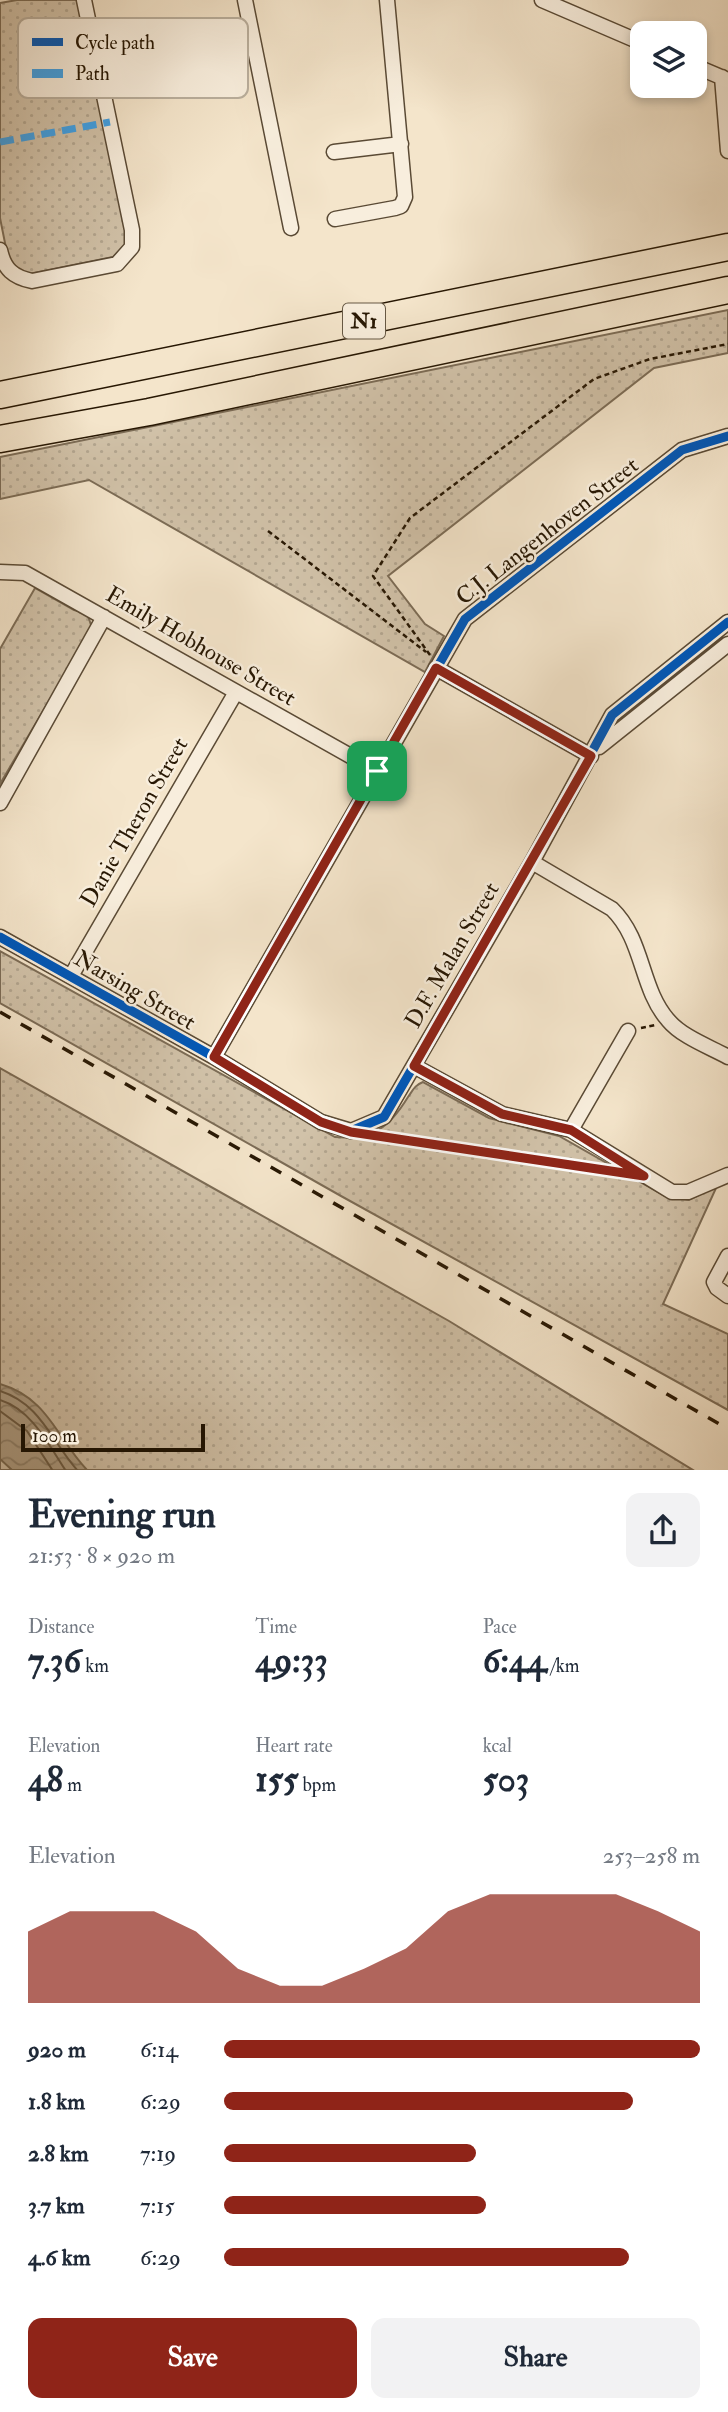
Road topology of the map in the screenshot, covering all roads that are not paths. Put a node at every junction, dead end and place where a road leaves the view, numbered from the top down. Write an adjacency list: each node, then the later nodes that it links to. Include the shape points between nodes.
1 (84, 0): 5 (street)
2 (245, 0): 14 (street)
3 (387, 0): 10 (street)
4 (542, 0): 6 (street)
5 (88, 18)
6 (630, 38)
7 (707, 70): 8 (street)
8 (725, 78): 11 (street)
9 (104, 98): 16 (street, via 132,247 117,264 32,281 9,271)
10 (401, 144): 12 (street); 13 (street, via 405,190 401,206)
11 (728, 151)
12 (334, 152)
13 (335, 219)
14 (291, 228)
15 (728, 247): 18 (highway, N1)
16 (0, 250)
17 (728, 290): 20 (highway, N1)
18 (0, 395)
19 (728, 436): 25 (street, C.J. Langenhoven Street, via 682,450 474,611)
20 (0, 439)
21 (0, 572): 22 (street, Emily Hobhouse Street, via 25,572)
22 (104, 617): 26 (street, Emily Hobhouse Street); 29 (street)
23 (728, 622): 27 (street, D.F. Malan Street, via 622,705)
24 (728, 644): 27 (street, D.F. Malan Street, via 607,738)
25 (433, 662): 27 (street); 28 (street, C.J. Langenhoven Street)
26 (236, 692): 28 (street, Emily Hobhouse Street); 32 (street, Danie Theron Street)
27 (591, 756): 30 (street, D.F. Malan Street)
28 (377, 771): 34 (street, C.J. Langenhoven Street)
29 (0, 803)
30 (532, 862): 35 (street, via 621,917 668,1021); 36 (street, D.F. Malan Street)
31 (0, 937): 32 (street, Narsing Street)
32 (71, 975): 34 (street, Narsing Street)
33 (628, 1031): 37 (street)
34 (214, 1057): 38 (street, Narsing Street, via 321,1122)
35 (728, 1057)
36 (414, 1066): 37 (street, via 502,1114); 38 (street, D.F. Malan Street, via 384,1117)
37 (571, 1130): 39 (street, via 672,1192 688,1192)
38 (351, 1132)
39 (728, 1175)
40 (728, 1256): 41 (street, via 715,1282)
41 (728, 1296)

